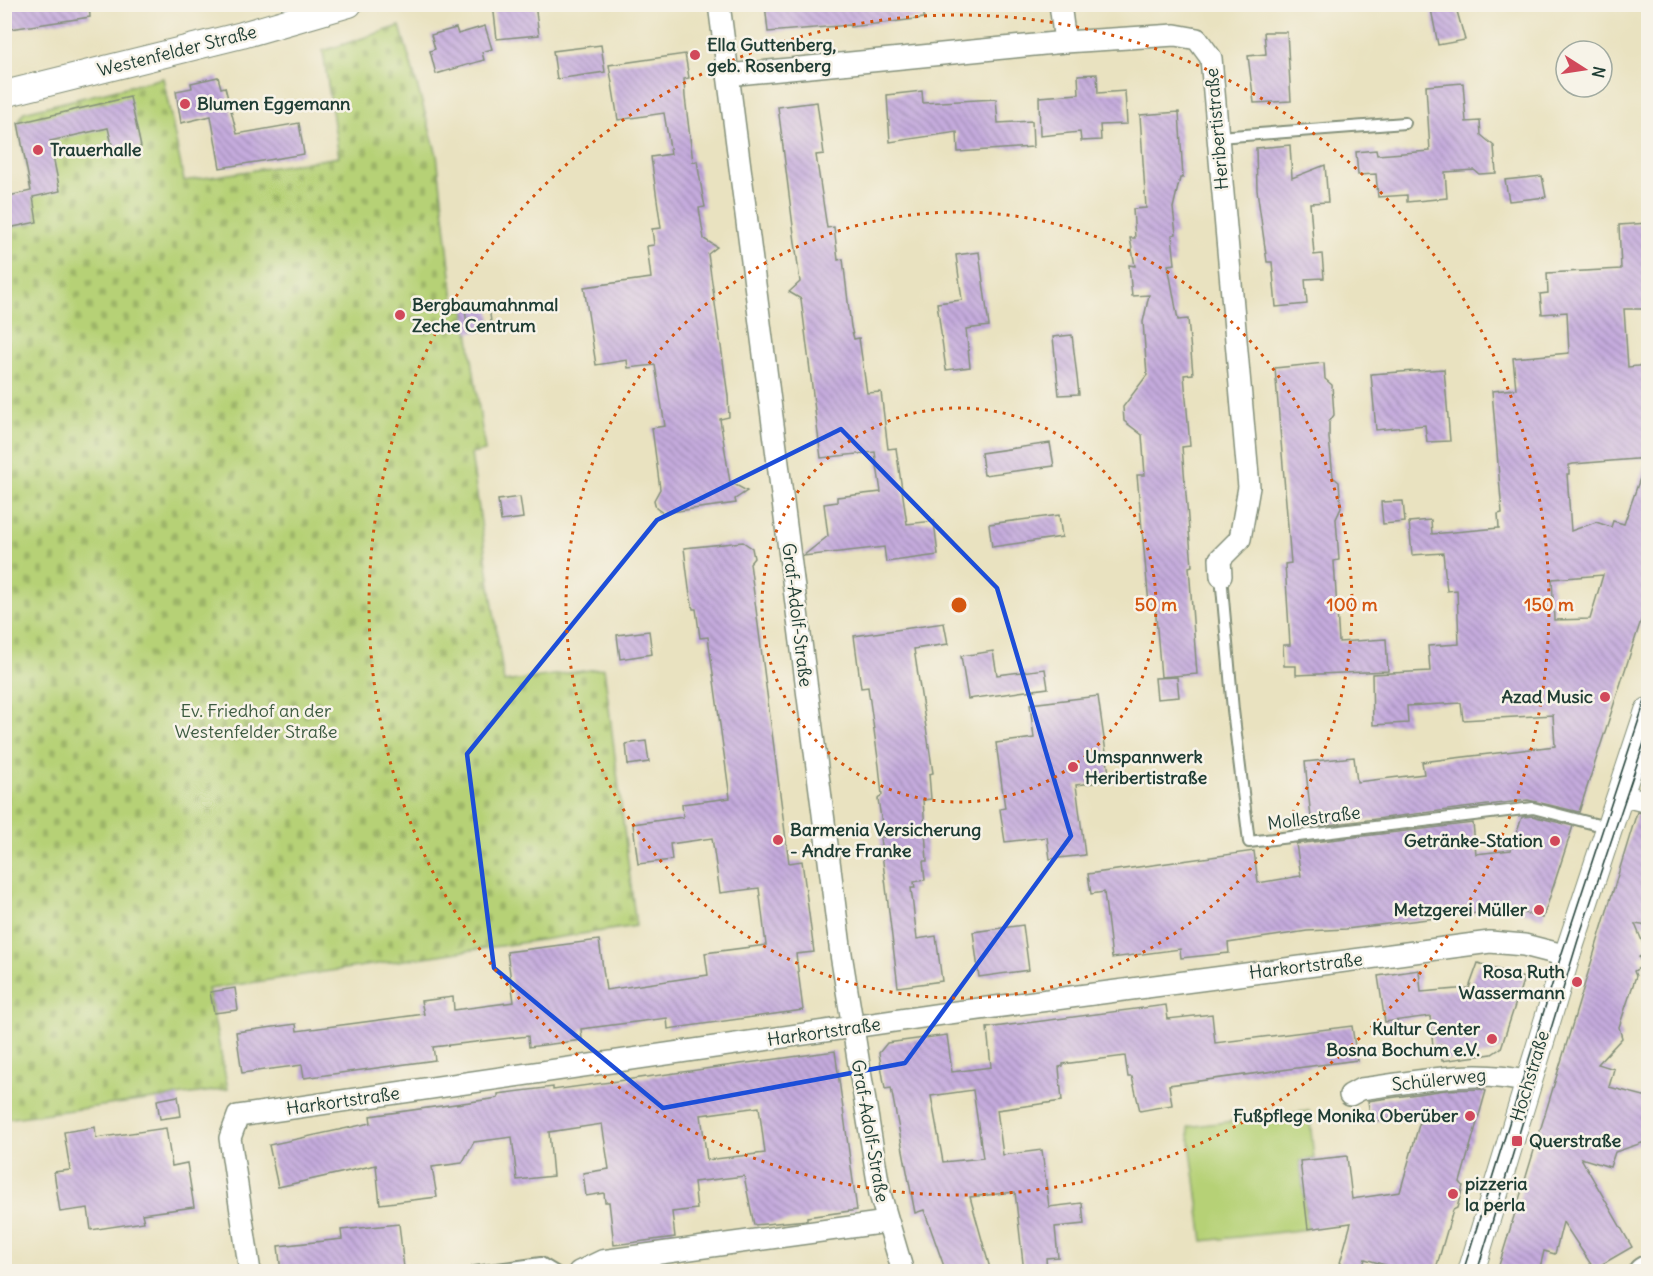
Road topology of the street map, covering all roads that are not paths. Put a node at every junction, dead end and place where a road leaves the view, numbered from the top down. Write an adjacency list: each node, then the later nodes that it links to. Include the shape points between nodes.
1 (349, 4): 6 (street, Westenfelder Straße)
2 (719, 4): 5 (street, Graf-Adolf-Straße)
3 (1060, 4): 4 (street)
4 (1065, 42): 5 (street, Heribertistraße); 8 (street, Heribertistraße, via 1175,35 1197,39 1211,58)
5 (728, 75): 15 (street, Graf-Adolf-Straße, via 825,840)
6 (4, 94)
7 (1405, 123): 8 (lane)
8 (1218, 137): 9 (street, Heribertistraße, via 1249,487 1240,538 1221,559)
9 (1221, 576): 13 (lane, Mollestraße, via 1249,842 1533,808)
10 (1648, 711): 11 (street, Hochstraße)
11 (1621, 795): 12 (street); 13 (street, Hochstraße)
12 (1648, 802)
13 (1610, 828): 14 (street, Hochstraße)
14 (1568, 956): 15 (street, Harkortstraße, via 1524,945 1490,942); 16 (street, Hochstraße)
15 (853, 1028): 18 (street, Graf-Adolf-Straße); 20 (street, Harkortstraße, via 238,1116 230,1138)
16 (1528, 1082): 17 (street, Schülerweg, via 1480,1074 1361,1089); 25 (street, Hochstraße)
17 (1350, 1095)
18 (888, 1222): 23 (street, Graf-Adolf-Straße, via 602,1261); 24 (street, Graf-Adolf-Straße)
19 (1648, 1269): 26 (main road)
20 (250, 1272)
21 (475, 1272): 22 (lane, via 541,1263)
22 (556, 1272)
23 (579, 1272)
24 (903, 1272)
25 (1471, 1272)
26 (1643, 1272)

